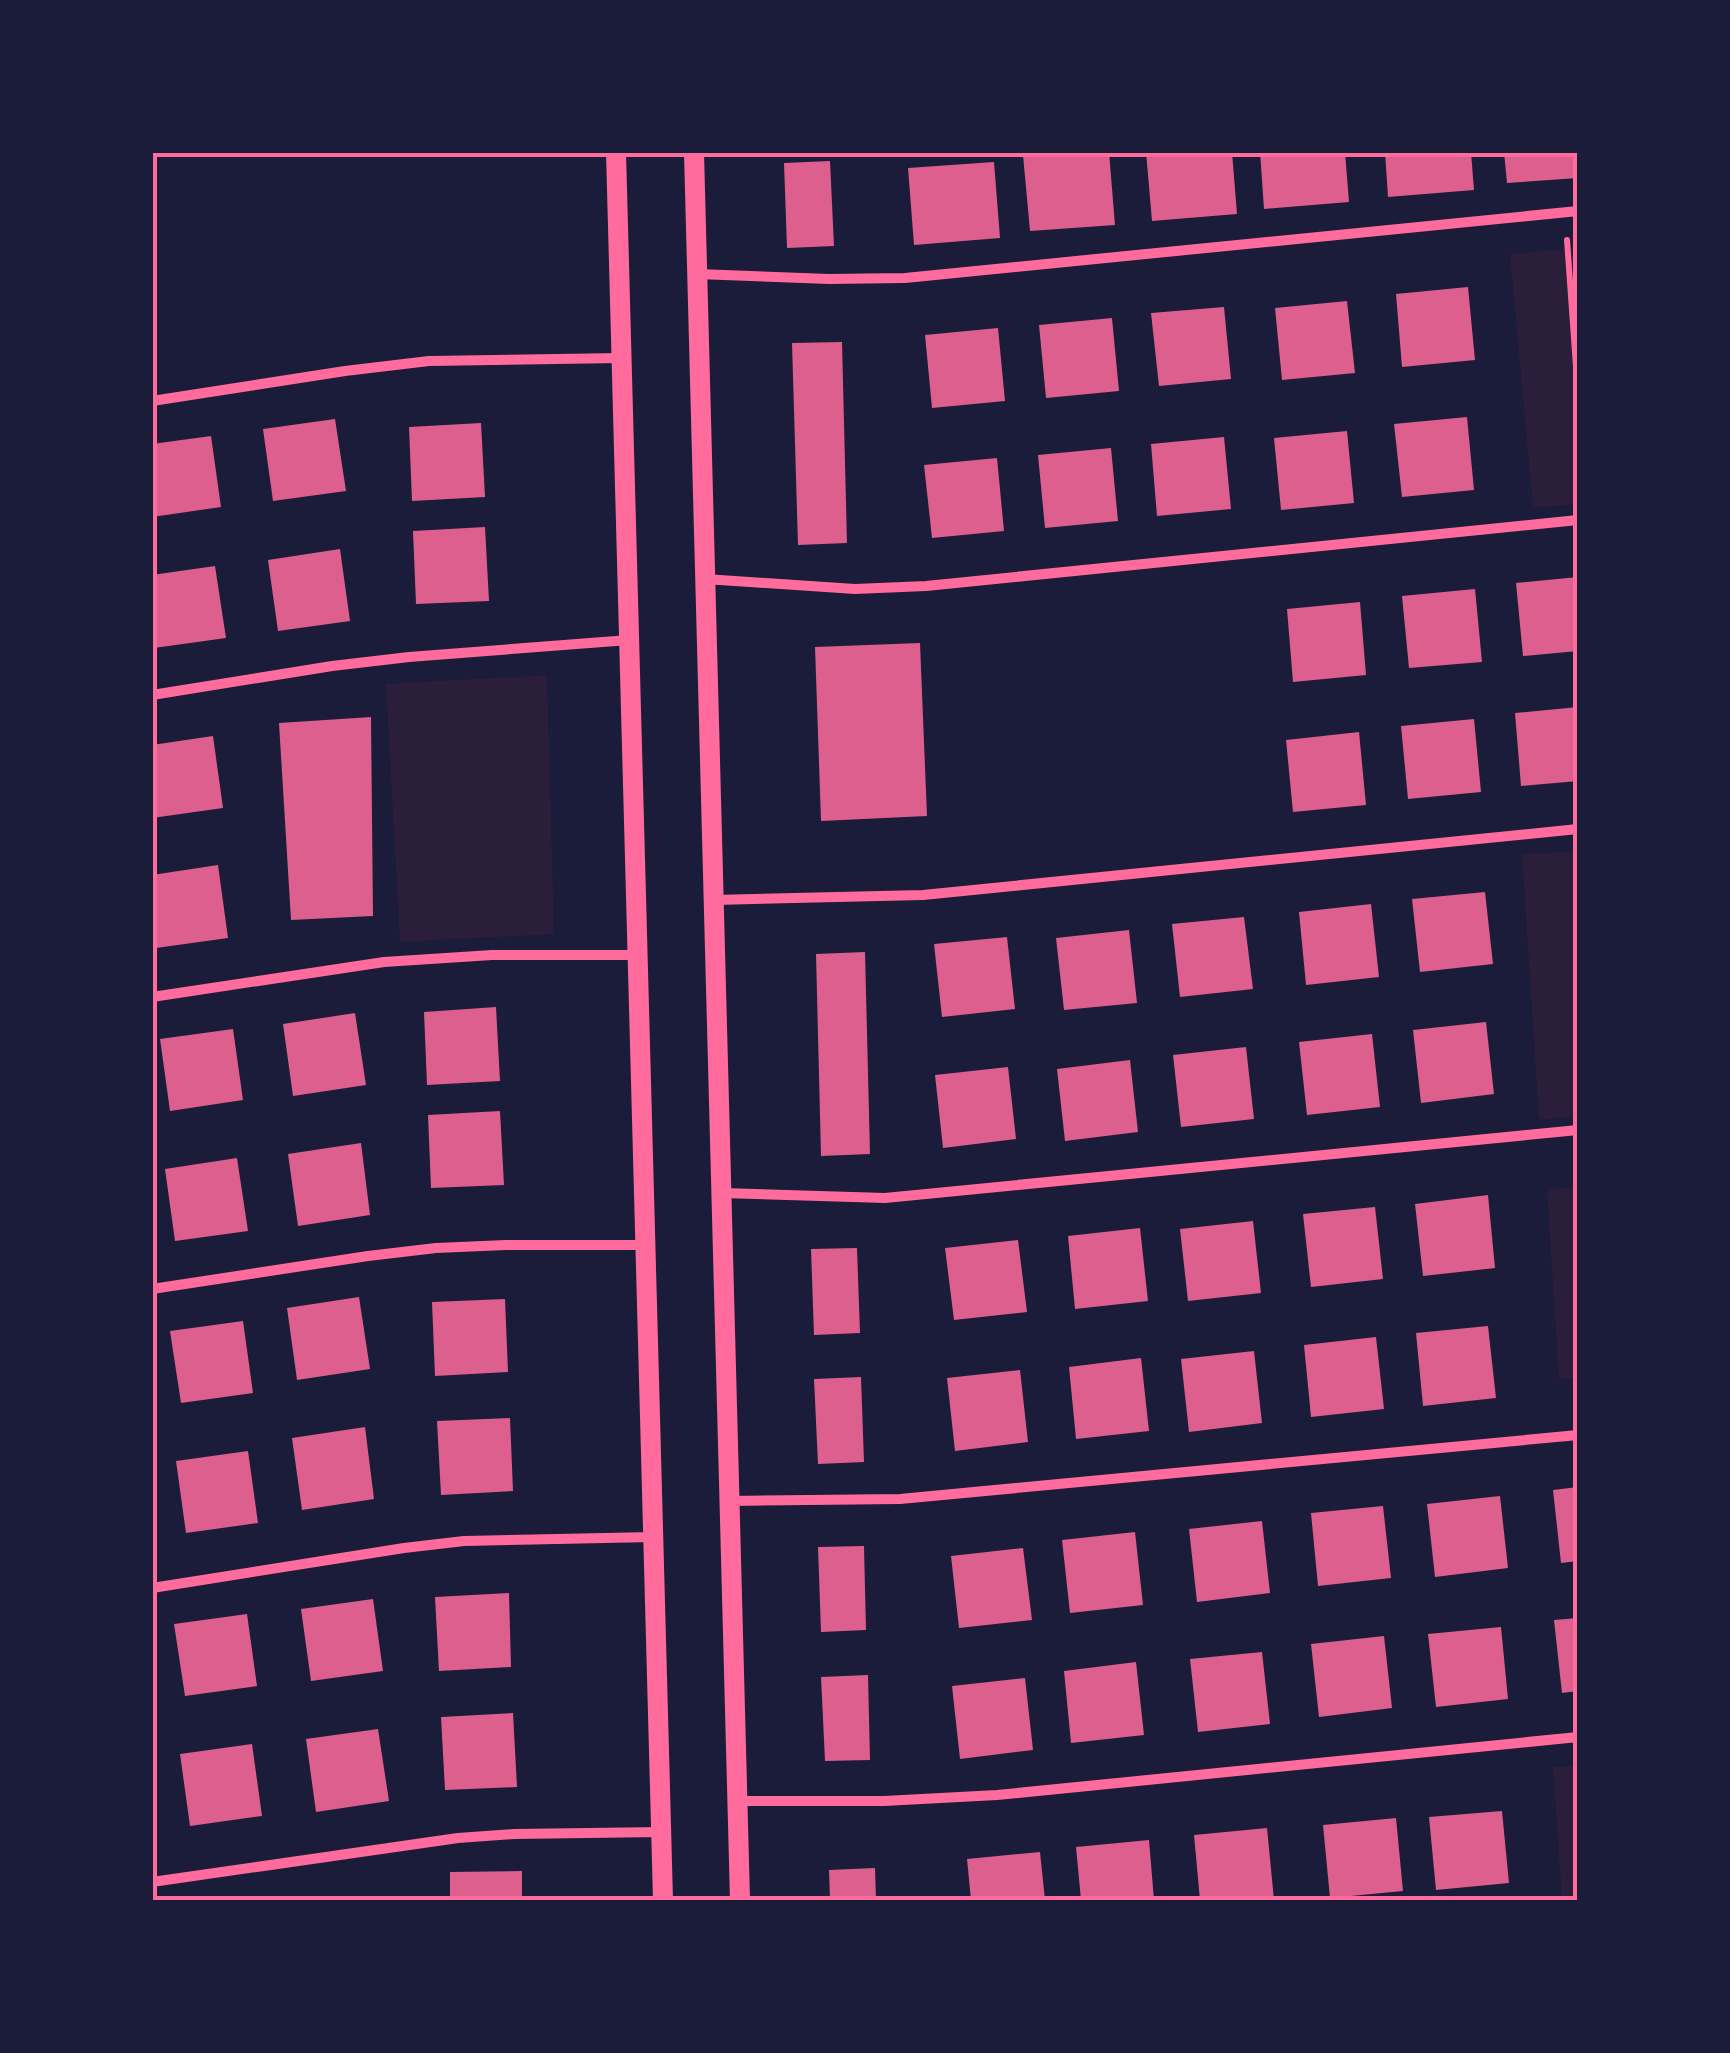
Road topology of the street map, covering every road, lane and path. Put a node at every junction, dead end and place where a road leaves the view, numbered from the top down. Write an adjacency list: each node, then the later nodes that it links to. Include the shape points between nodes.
1 (616, 152): 5 (main road)
2 (694, 152): 4 (main road)
3 (1571, 212): 4 (street, via 905,278); 6 (path)
4 (697, 274): 9 (main road)
5 (621, 358): 7 (street, via 429,361); 10 (main road)
6 (1578, 394)
7 (152, 401)
8 (1578, 520): 9 (street, via 926,586 855,589)
9 (705, 578): 13 (main road)
10 (629, 640): 11 (street, via 409,656); 14 (main road)
11 (152, 694)
12 (1578, 829): 13 (street, via 923,895)
13 (714, 900): 17 (main road)
14 (638, 955): 15 (street, via 384,962); 18 (main road)
15 (152, 998)
16 (1578, 1130): 17 (street, via 921,1196)
17 (721, 1192): 21 (main road)
18 (645, 1245): 19 (street, via 436,1248); 22 (main road)
19 (152, 1289)
20 (1578, 1435): 21 (street, via 900,1499)
21 (729, 1501): 25 (main road)
22 (654, 1538): 23 (street, via 464,1542); 26 (main road)
23 (152, 1588)
24 (1578, 1737): 25 (street, via 996,1795)
25 (737, 1801): 29 (main road)
26 (661, 1832): 27 (street, via 458,1838); 28 (main road)
27 (152, 1882)
28 (663, 1900)
29 (740, 1900)

